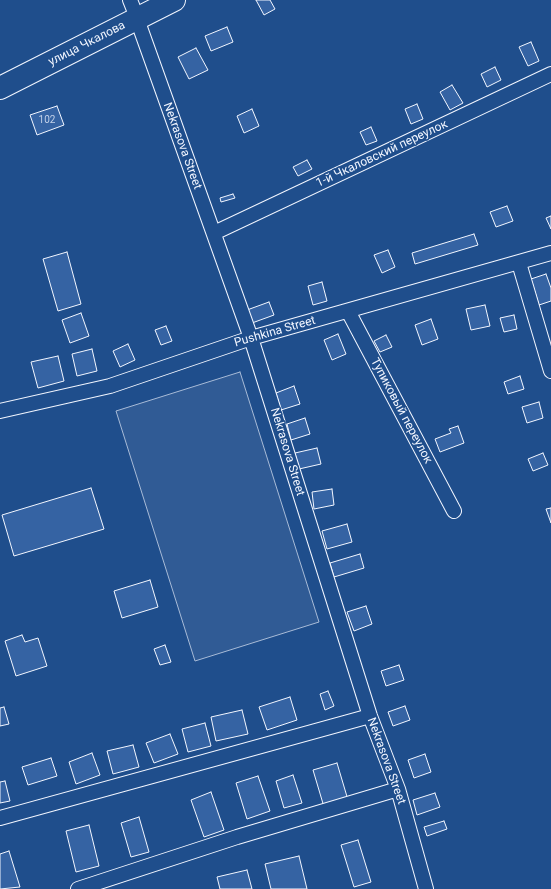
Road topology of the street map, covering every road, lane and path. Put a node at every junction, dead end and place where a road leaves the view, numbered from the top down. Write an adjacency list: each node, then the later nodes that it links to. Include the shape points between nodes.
1 (153, 0): 3 (main road, улица Чкалова)
2 (174, 0): 3 (main road, улица Чкалова)
3 (134, 10): 5 (main road, улица Чкалова); 6 (main road, улица Чкалова); 7 (street, Nekrasova Street, via 176,133)
4 (551, 74): 7 (street, 1-й Чкаловский переулок)
5 (0, 78)
6 (0, 88)
7 (214, 233): 11 (street, Nekrasova Street)
8 (551, 253): 9 (street, Pushkina Street)
9 (519, 263): 10 (street, Pushkina Street); 12 (street)
10 (348, 311): 11 (street, Pushkina Street); 14 (street, Тупиковый переулок)
11 (251, 338): 13 (street, Pushkina Street, via 110,386); 15 (street, Nekrasova Street)
12 (551, 371)
13 (0, 412)
14 (454, 511)
15 (370, 716): 16 (street, Nekrasova Street); 17 (street)
16 (398, 789): 18 (street, via 237,837); 19 (street, Nekrasova Street)
17 (0, 818)
18 (78, 889)
19 (426, 889)

